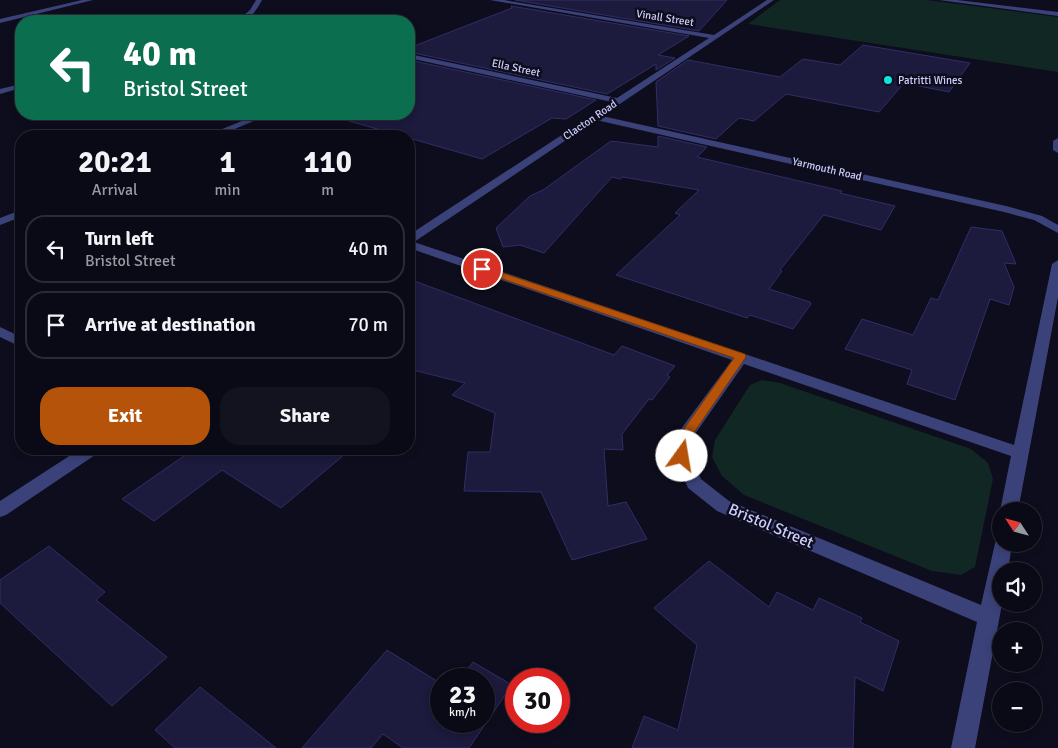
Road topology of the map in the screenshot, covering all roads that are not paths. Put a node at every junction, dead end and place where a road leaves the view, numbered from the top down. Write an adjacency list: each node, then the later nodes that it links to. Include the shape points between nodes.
1 (90, 0): 7 (street)
2 (259, 0): 8 (street)
3 (494, 0): 11 (street, Vinall Street)
4 (771, 0): 11 (street, Clacton Road)
5 (942, 0): 6 (street)
6 (1058, 14)
7 (26, 15)
8 (249, 15)
9 (15, 18): 10 (street)
10 (0, 21)
11 (716, 37): 15 (street, Clacton Road)
12 (415, 57): 15 (street, Ella Street)
13 (15, 88): 14 (street)
14 (0, 92)
15 (619, 100): 16 (street, Clacton Road)
16 (594, 117): 23 (street, Yarmouth Road, via 1006,209 1038,218); 24 (street, Clacton Road)
17 (251, 120): 18 (street)
18 (225, 130)
19 (1058, 140): 20 (street)
20 (1058, 150)
21 (15, 216): 22 (street)
22 (0, 222)
23 (1058, 230)
24 (415, 236)
25 (415, 246): 29 (street)
26 (1058, 264): 30 (street)
27 (0, 331): 28 (street)
28 (15, 340)
29 (741, 357): 30 (street); 35 (street, Bristol Street, via 687,433 682,456 694,483 723,506)
30 (1020, 453): 32 (street)
31 (83, 455): 33 (street)
32 (1011, 502)
33 (0, 510)
34 (1001, 552): 35 (street)
35 (988, 617): 36 (street)
36 (963, 748)

